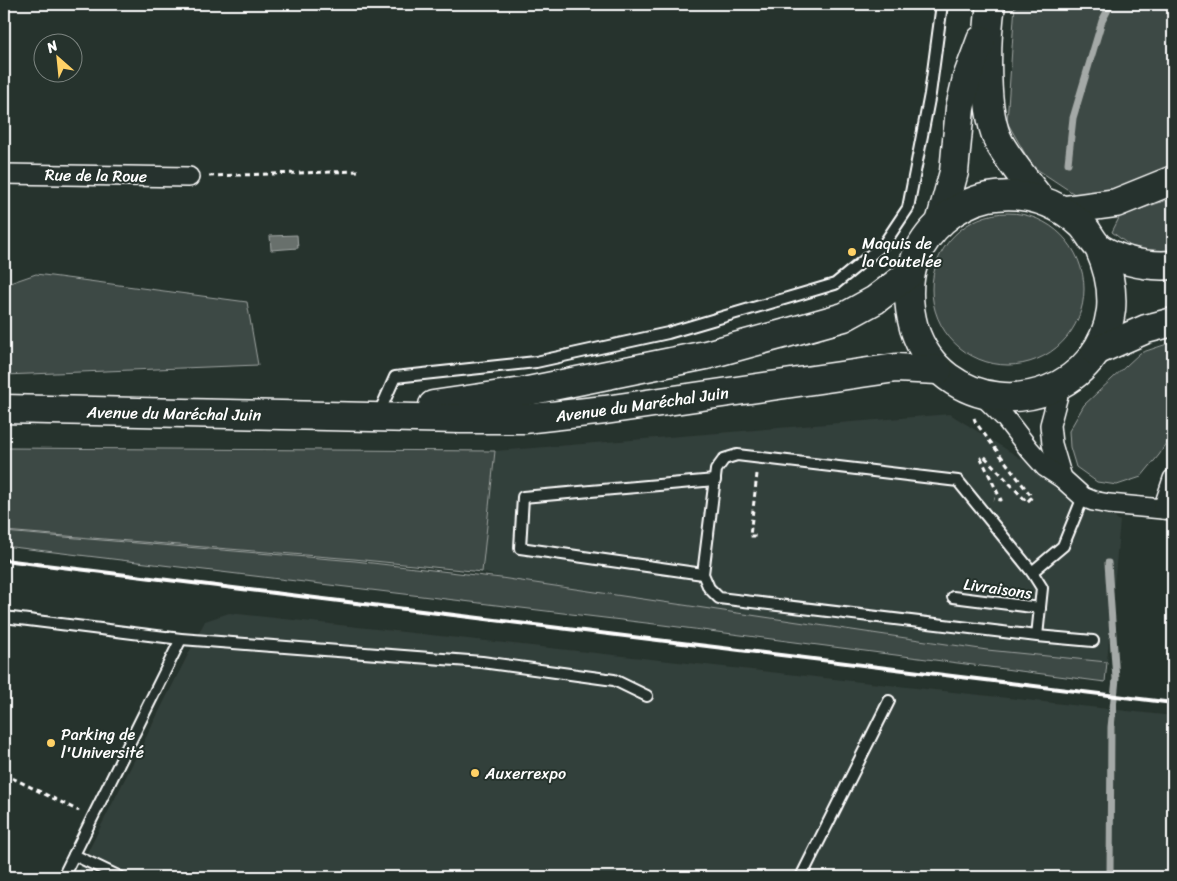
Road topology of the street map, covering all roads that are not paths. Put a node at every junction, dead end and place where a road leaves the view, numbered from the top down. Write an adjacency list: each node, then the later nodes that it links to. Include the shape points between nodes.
1 (942, 4): 17 (lane, via 930,94 908,208 884,244 835,284 668,333 536,362 396,377)
2 (990, 12): 6 (main road, via 988,96 991,120 999,142); 7 (main road, via 960,108 954,172)
3 (4, 174): 4 (street, Rue de la Roue)
4 (189, 177)
5 (1173, 180): 6 (main road, via 1116,203)
6 (1052, 205): 7 (main road, via 1014,195 987,198 961,207); 8 (main road, via 1084,226)
7 (940, 223): 10 (main road, via 927,237)
8 (1099, 248): 9 (main road, via 1133,263); 12 (main road, via 1107,268 1111,310)
9 (1173, 265)
10 (910, 273): 13 (main road, via 908,308 918,341); 17 (main road, Avenue du Maréchal Juin, via 875,300 844,317 706,355 523,392)
11 (1173, 322): 12 (main road, via 1146,329)
12 (1096, 351): 14 (main road, via 1080,370)
13 (938, 370): 15 (main road); 18 (main road, Avenue du Maréchal Juin, via 887,369 524,419)
14 (1061, 384): 15 (main road, via 1036,395); 19 (street, via 1050,425)
15 (977, 404): 19 (street, via 1004,418 1045,467)
16 (4, 408): 18 (main road, Avenue du Maréchal Juin)
17 (380, 413): 18 (main road, Avenue du Maréchal Juin)
18 (344, 417)
19 (1062, 478): 22 (street)
20 (1173, 479): 23 (street)
21 (715, 480): 24 (lane, via 716,470 724,459 737,455 958,480); 25 (lane); 25 (lane, via 523,497 520,548)
22 (1083, 497): 23 (street, via 1109,504); 24 (lane, via 1063,546)
23 (1168, 510)
24 (1032, 572): 27 (lane, via 1042,588)
25 (703, 574): 29 (lane, via 718,598)
26 (953, 597): 27 (lane, Livraisons)
27 (1040, 608): 29 (lane)
28 (4, 618): 30 (lane)
29 (1037, 636): 31 (lane)
30 (181, 640): 32 (lane, via 482,662 614,680); 34 (lane)
31 (1093, 641)
32 (647, 696)
33 (889, 701): 37 (lane)
34 (74, 855): 35 (lane); 36 (lane)
35 (62, 877)
36 (120, 877)
37 (801, 877)

